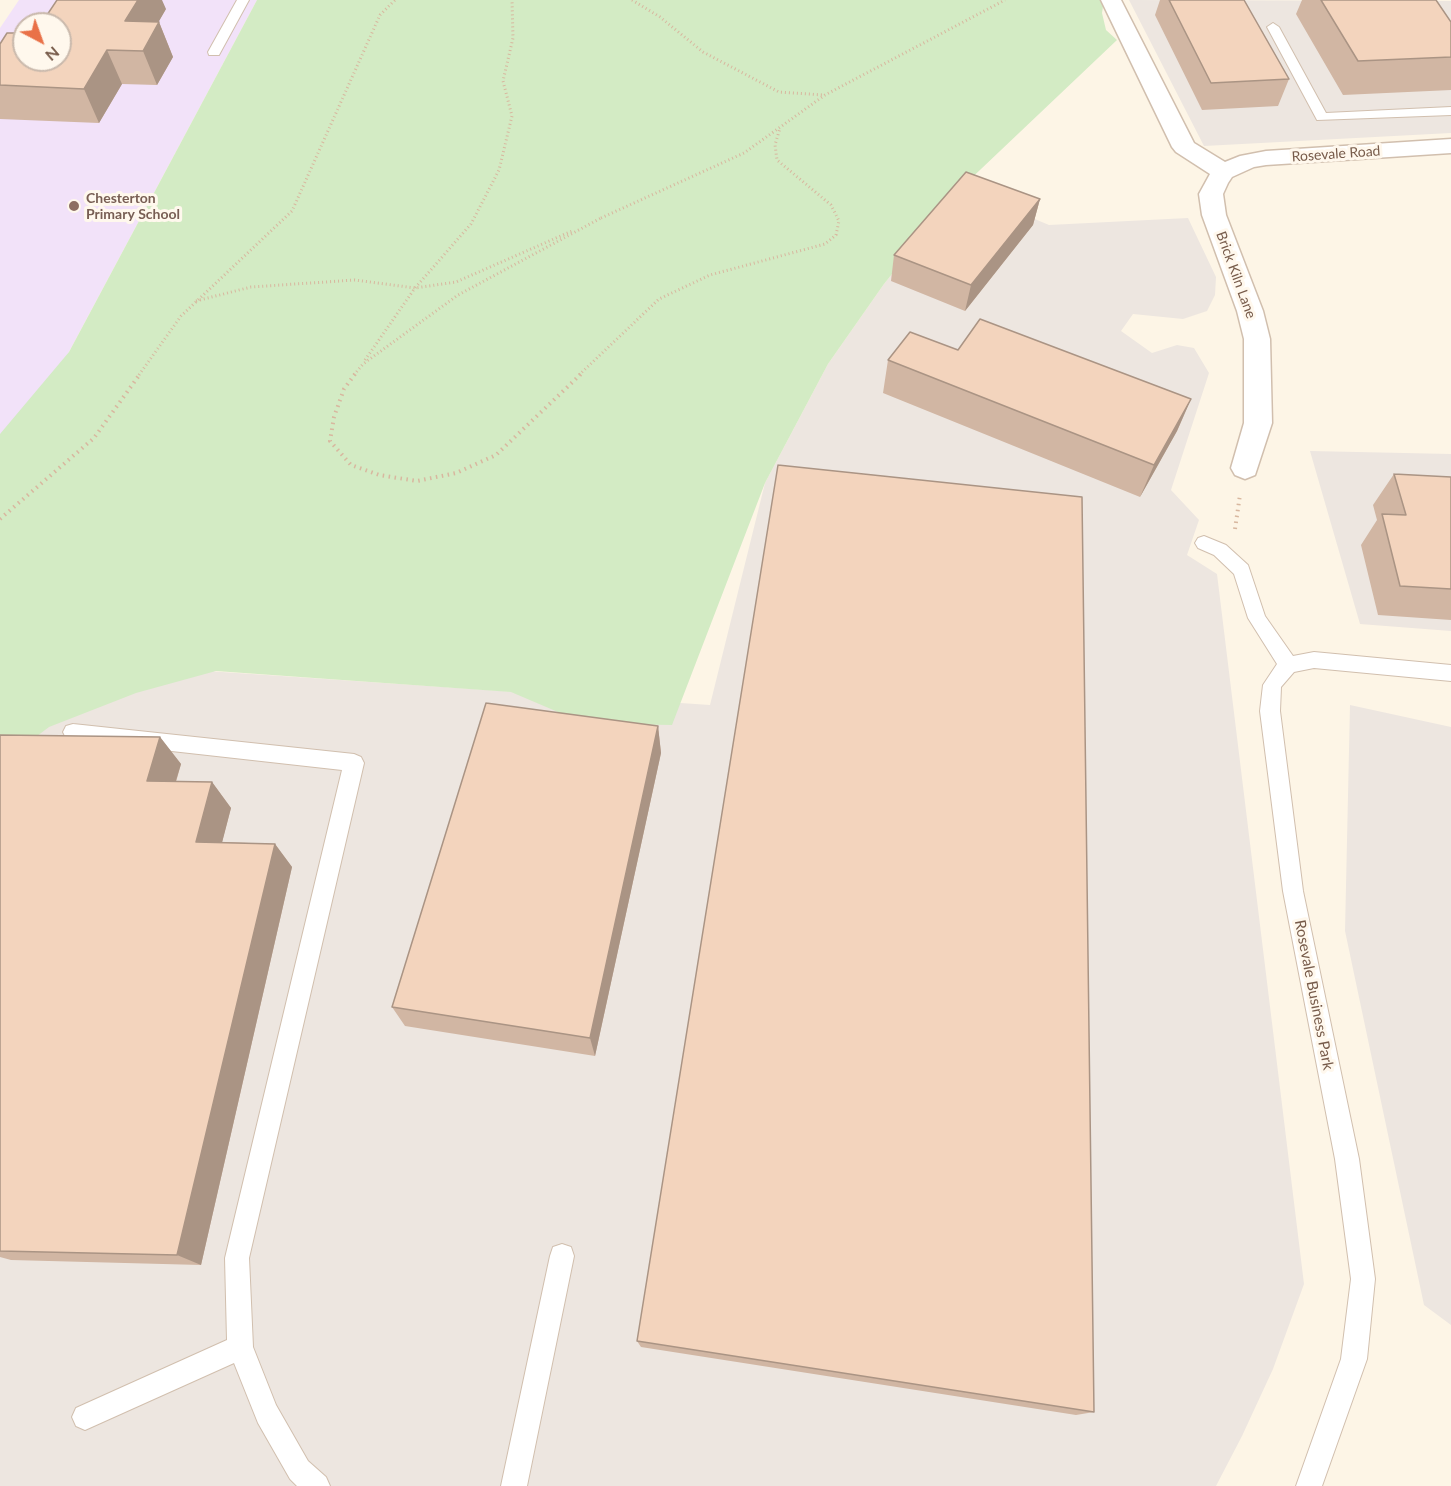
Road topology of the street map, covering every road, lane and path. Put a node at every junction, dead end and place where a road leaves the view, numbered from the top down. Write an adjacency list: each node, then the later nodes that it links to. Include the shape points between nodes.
1 (243, 0): 8 (lane)
2 (395, 0): 16 (path, via 380,15 292,211)
3 (512, 0): 15 (path, via 513,38 503,81 512,116 499,170 471,224)
4 (632, 0): 9 (path, via 703,52 779,92)
5 (1005, 0): 9 (path)
6 (1111, 0): 13 (street, via 1185,147)
7 (1273, 27): 10 (lane, via 1322,117)
8 (214, 52)
9 (825, 95): 11 (path)
10 (1451, 111)
11 (780, 128): 14 (path, via 744,153); 17 (path, via 775,145 777,160 831,205 839,221 836,235 825,244 710,274 659,299 496,455 456,473 417,481 379,475 351,465 330,441 344,389)
12 (1451, 146): 13 (street, Rosevale Road, via 1266,158)
13 (1224, 172): 18 (street, Brick Kiln Lane, via 1211,194 1214,215 1257,339 1258,423)
14 (601, 218): 15 (path, via 456,282); 17 (path, via 458,295)
15 (415, 288): 16 (path, via 355,280 251,287); 17 (path)
16 (196, 301): 19 (path, via 181,316 94,438)
17 (363, 364)
18 (1245, 468): 21 (path)
19 (0, 519)
20 (1204, 543): 21 (lane)
21 (1231, 558): 22 (lane, via 1242,570 1257,618)
22 (1288, 665): 23 (lane, via 1314,660); 30 (lane, Rosevale Business Park, via 1272,685 1272,723 1293,891 1347,1160 1363,1279 1354,1359)
23 (1451, 673)
24 (73, 732): 26 (lane, via 354,763 237,1258)
25 (562, 1256): 29 (lane)
26 (240, 1347): 27 (lane); 28 (lane, via 267,1414 299,1470)
27 (85, 1417)
28 (317, 1486)
29 (514, 1486)
30 (1310, 1486)

